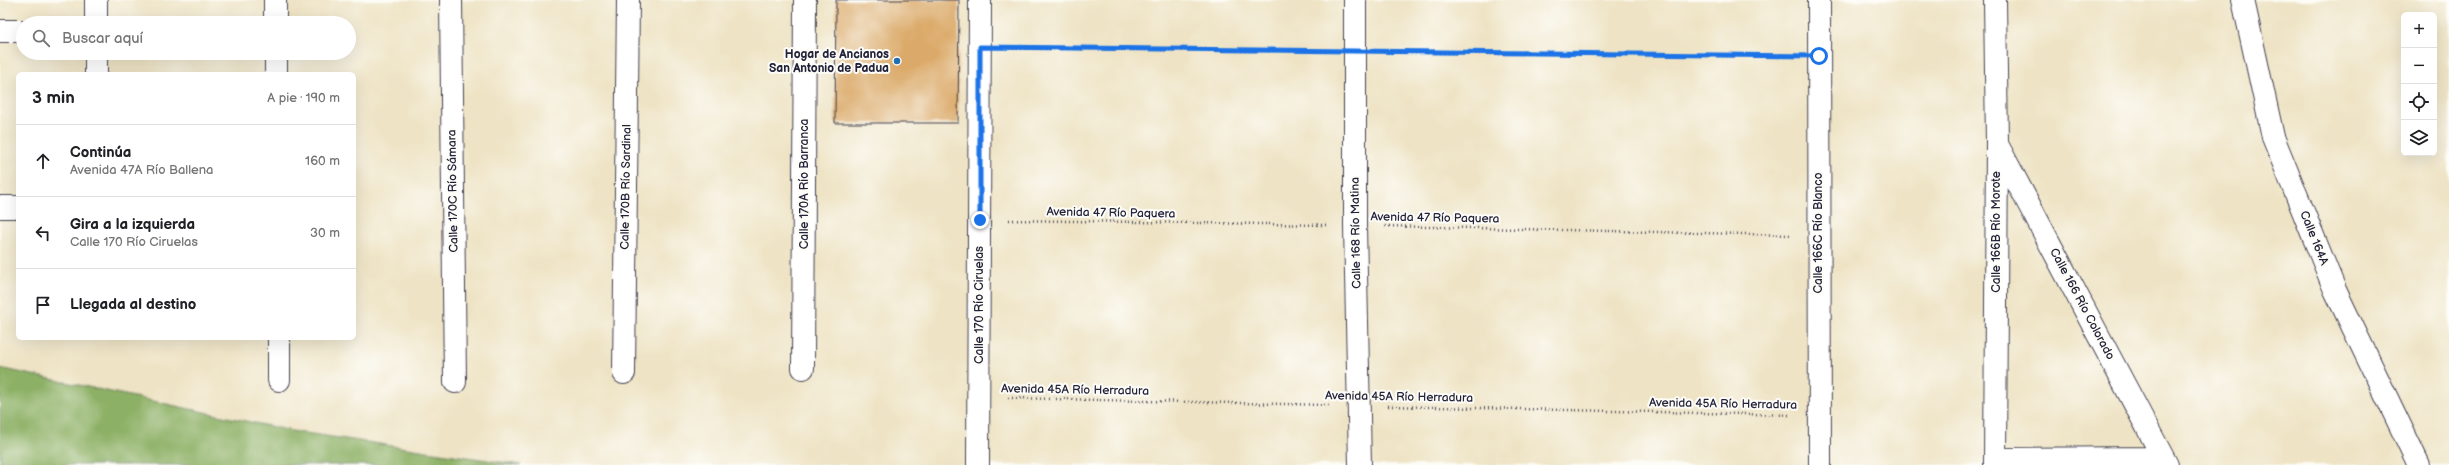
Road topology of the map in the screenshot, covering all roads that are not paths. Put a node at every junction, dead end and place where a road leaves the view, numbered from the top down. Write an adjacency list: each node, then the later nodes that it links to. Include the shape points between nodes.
1 (96, 0): 11 (street)
2 (275, 0): 12 (street)
3 (451, 0): 26 (street, Calle 170C Río Sámara)
4 (628, 0): 24 (street, Calle 170B Río Sardinal)
5 (805, 0): 23 (street, Calle 170A Río Barranca)
6 (980, 0): 29 (street, Calle 170 Río Ciruelas)
7 (1355, 0): 30 (street, Calle 168 Río Matina, via 1355,226)
8 (1819, 0): 31 (street, Calle 166C Río Blanco)
9 (1994, 0): 19 (street, Calle 166B Río Morote)
10 (2243, 0): 32 (street, Calle 164A, via 2273,138 2335,290)
11 (96, 16)
12 (275, 16)
13 (0, 31): 14 (street)
14 (16, 31)
15 (96, 60): 17 (street)
16 (276, 60): 18 (street)
17 (96, 72)
18 (276, 72)
19 (1997, 143): 27 (street, Calle 166B Río Morote); 28 (street, Calle 166 Río Colorado)
20 (0, 207): 21 (street)
21 (16, 207)
22 (279, 340): 25 (street)
23 (803, 368)
24 (624, 373)
25 (279, 380)
26 (455, 382)
27 (1996, 462): 28 (street)
28 (2164, 463)
29 (978, 465)
30 (1360, 465)
31 (1820, 465)
32 (2419, 465)

